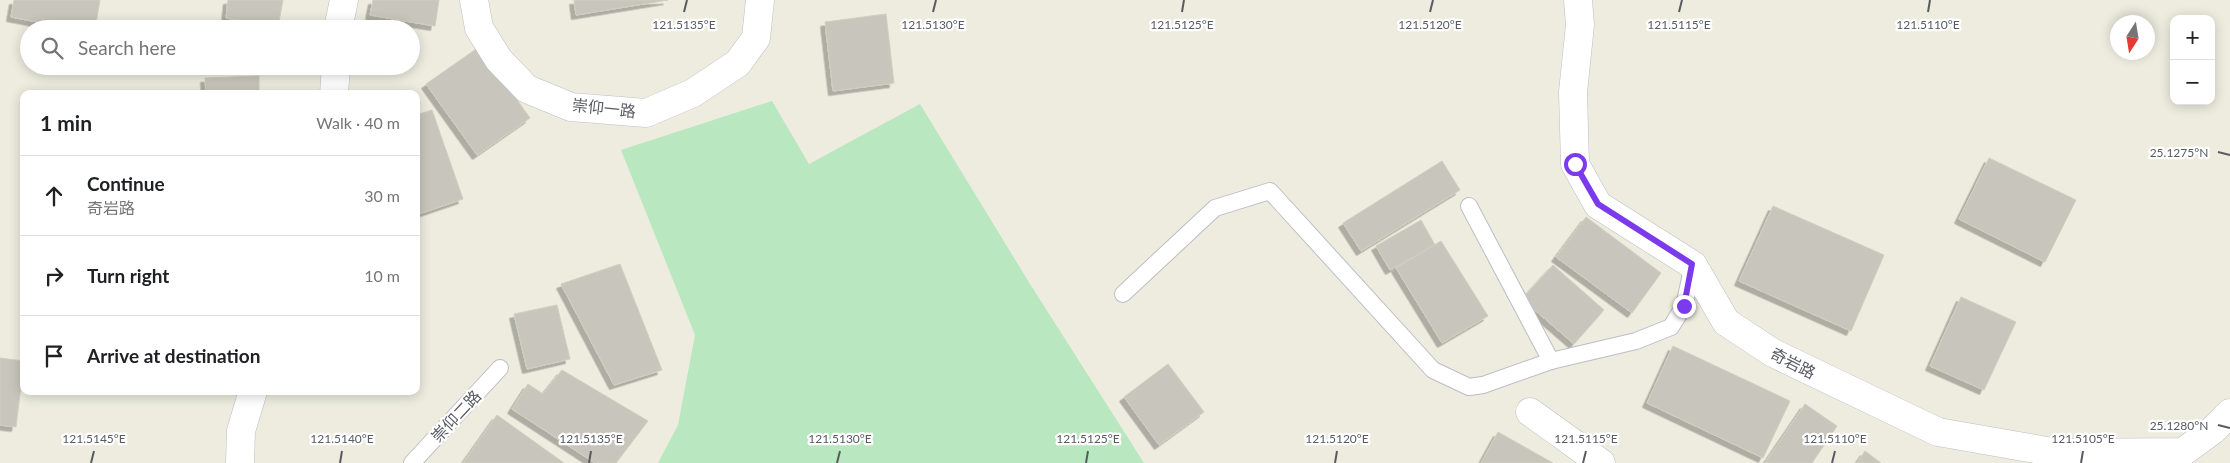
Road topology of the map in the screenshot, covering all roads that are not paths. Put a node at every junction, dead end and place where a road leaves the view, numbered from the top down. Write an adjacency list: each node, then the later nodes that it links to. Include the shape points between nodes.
1 (344, 0): 5 (street)
2 (474, 0): 3 (street, 崇仰一路, via 479,28 498,60 527,89 571,106 646,113 693,92 738,63 756,38)
3 (760, 0)
4 (1578, 0): 9 (street, 奇岩路, via 1580,25 1573,92 1575,164 1598,204)
5 (340, 20)
6 (335, 75): 7 (street)
7 (334, 90)
8 (1469, 206): 11 (lane)
9 (1692, 264): 11 (lane, via 1684,306 1671,327 1636,340); 16 (street, 奇岩路, via 1726,322 1773,353 1938,432 2058,453)
10 (1123, 294): 11 (lane, via 1215,208 1270,191 1433,370 1469,387)
11 (1551, 361)
12 (500, 368): 18 (lane, 崇仰二路)
13 (252, 395): 17 (street, via 241,431)
14 (1530, 412): 19 (street)
15 (2230, 413): 16 (street, 奇岩路)
16 (2183, 457)
17 (240, 463)
18 (412, 463)
19 (1601, 463)

